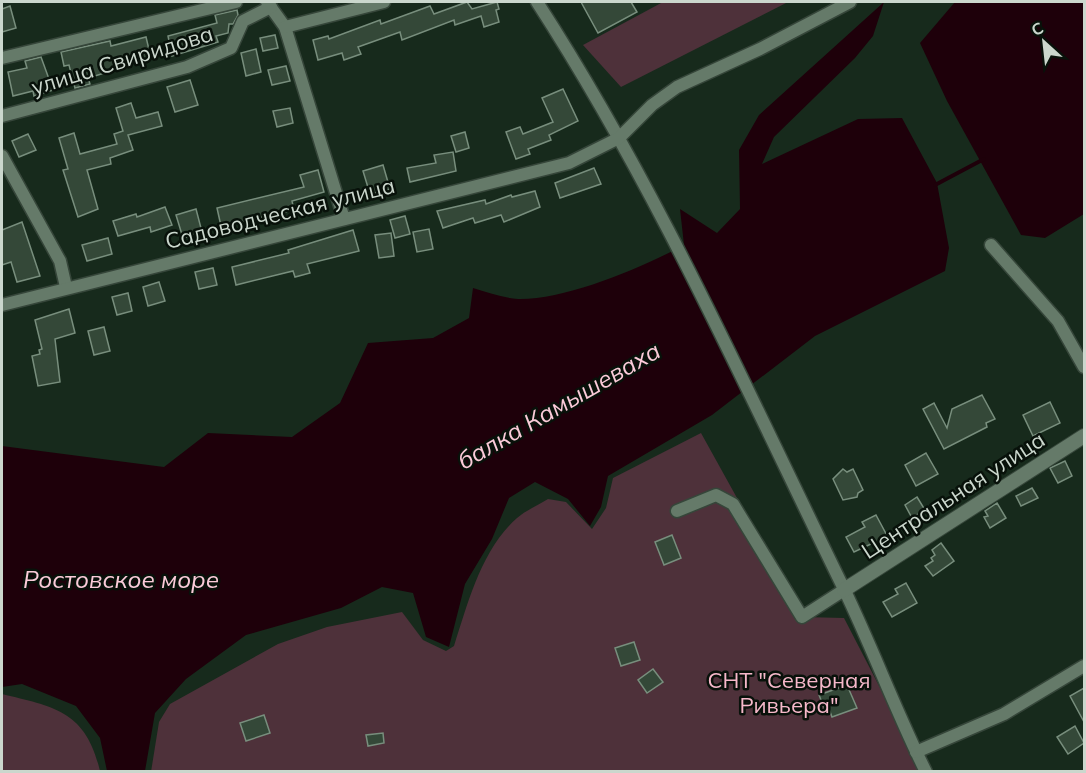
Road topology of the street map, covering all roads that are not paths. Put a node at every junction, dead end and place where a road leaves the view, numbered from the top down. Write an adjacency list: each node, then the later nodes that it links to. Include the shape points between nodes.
1 (236, 2): 8 (street)
2 (384, 2): 6 (street)
3 (537, 2): 10 (street, via 596,94)
4 (850, 2): 10 (street, Садоводческая улица, via 760,50 677,87)
5 (269, 4): 7 (street); 9 (street, улица Свиридова, via 243,21 231,48 187,67)
6 (345, 7): 7 (street)
7 (285, 27): 12 (street)
8 (2, 58)
9 (2, 116)
10 (619, 138): 12 (street, Садоводческая улица, via 569,163); 19 (street, via 758,410)
11 (2, 156): 14 (street, via 60,261)
12 (344, 219): 14 (street, Садоводческая улица)
13 (991, 245): 16 (street, via 1058,321)
14 (66, 287): 15 (street, Садоводческая улица)
15 (2, 305)
16 (1084, 367)
17 (1084, 436): 19 (street, Центральная улица)
18 (676, 511): 19 (street, via 716,495 733,504 802,617)
19 (844, 590): 21 (street)
20 (1084, 666): 21 (street, via 1004,714)
21 (916, 752): 22 (street)
22 (926, 771)

